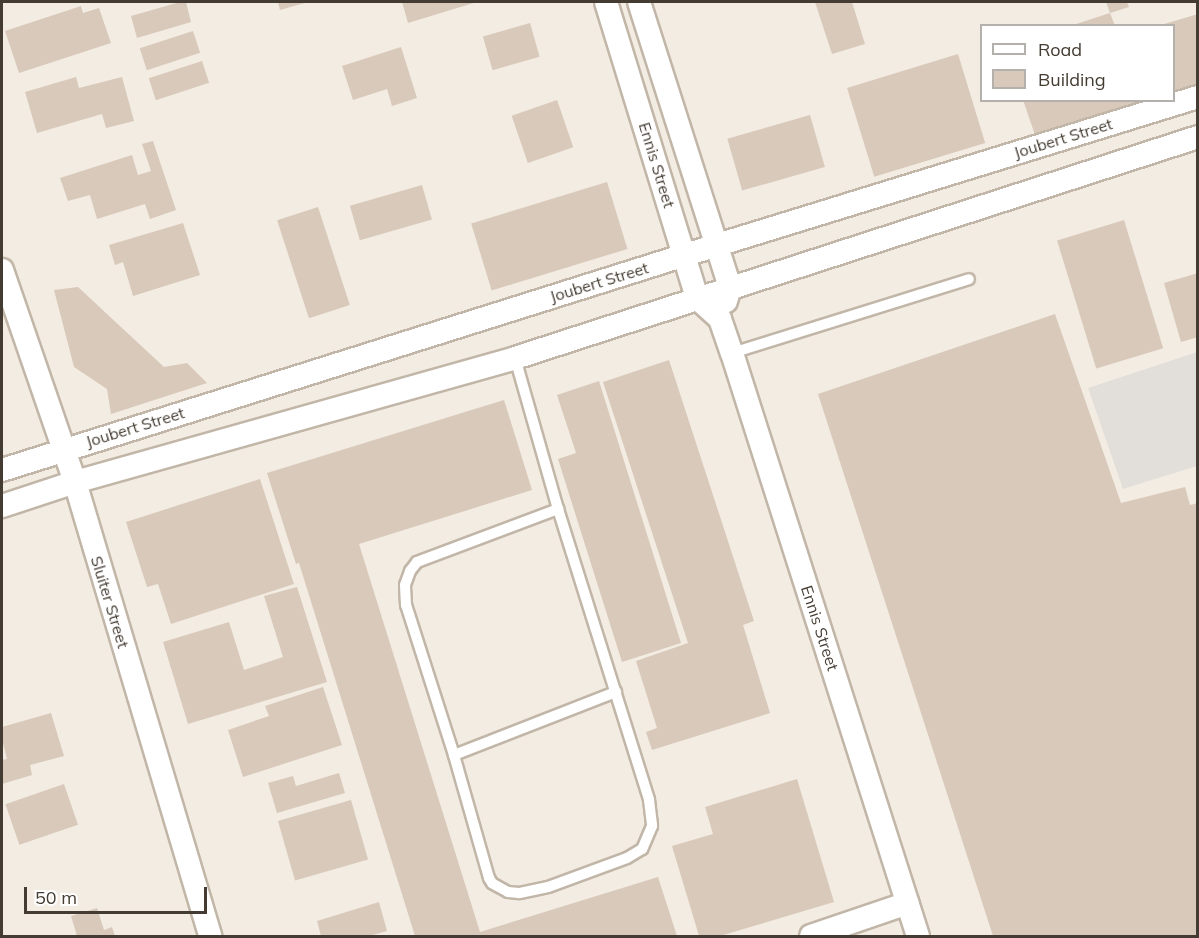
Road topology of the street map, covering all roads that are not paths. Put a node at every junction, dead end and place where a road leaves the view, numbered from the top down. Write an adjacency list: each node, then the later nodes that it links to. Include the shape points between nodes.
1 (606, 2): 6 (street, Ennis Street)
2 (639, 2): 5 (street, Ennis Street)
3 (1197, 97): 5 (street, Joubert Street)
4 (1197, 137): 9 (street)
5 (716, 245): 6 (street, Joubert Street); 9 (street, Ennis Street)
6 (685, 255): 10 (street, Ennis Street); 14 (street, Joubert Street)
7 (2, 270): 14 (street, Sluiter Street)
8 (969, 279): 12 (lane)
9 (729, 288): 10 (street); 11 (street)
10 (696, 298): 11 (street, Ennis Street); 13 (street)
11 (720, 319): 12 (street, Ennis Street)
12 (732, 353): 21 (street, Ennis Street)
13 (515, 358): 16 (street); 18 (lane)
14 (62, 449): 15 (street, Joubert Street); 16 (street, Sluiter Street)
15 (2, 471)
16 (75, 482): 17 (street); 22 (street, Sluiter Street)
17 (2, 506)
18 (558, 509): 19 (lane); 20 (lane, via 417,562 407,577 406,605)
19 (616, 692): 20 (lane); 20 (lane, via 652,813 649,837 642,849 627,858 535,891 519,893 500,888 489,878)
20 (454, 755)
21 (908, 903): 23 (street); 24 (street, Ennis Street)
22 (210, 936)
23 (811, 936)
24 (918, 936)

